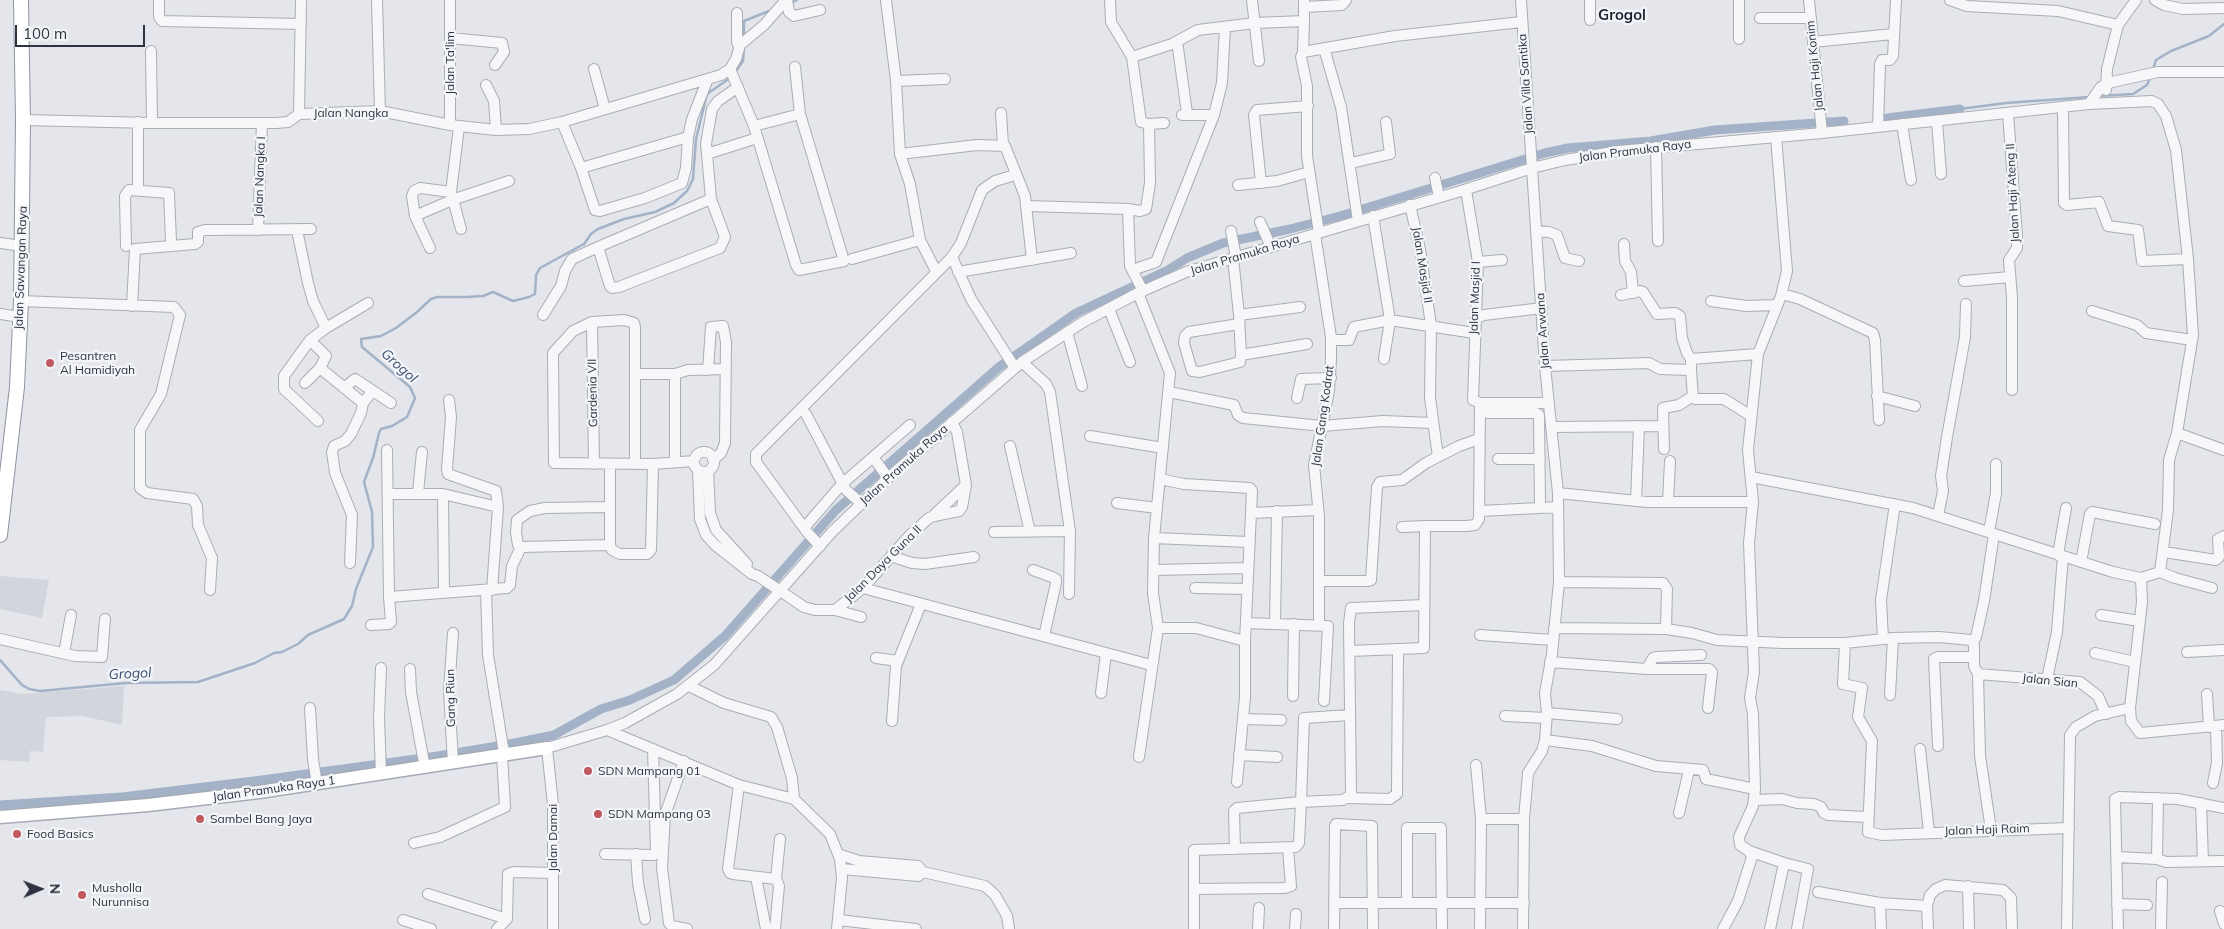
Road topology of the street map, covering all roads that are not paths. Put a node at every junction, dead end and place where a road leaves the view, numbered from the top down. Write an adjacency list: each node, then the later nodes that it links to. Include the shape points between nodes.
1 (21, 0): 63 (highway, Jalan Sawangan Raya)
2 (159, 0): 30 (street, via 162,21)
3 (301, 0): 30 (street)
4 (377, 0): 57 (street)
5 (450, 0): 34 (street, Jalan Ta'lim)
6 (786, 0): 22 (street, via 789,12 794,16); 38 (street)
7 (886, 0): 51 (street)
8 (1110, 0): 42 (street, via 1111,22)
9 (1252, 0): 29 (street)
10 (1346, 0): 19 (street, via 1342,5)
11 (1521, 0): 28 (street, Jalan Villa Santika)
12 (1590, 0): 26 (street)
13 (1739, 0): 35 (street)
14 (1808, 0): 25 (street, Jalan Haji Konim)
15 (1896, 0): 33 (street)
16 (1950, 0): 20 (street, via 1966,6)
17 (2136, 0): 31 (street)
18 (2155, 0): 21 (street, via 2183,9)
19 (1304, 4): 27 (street, Jalan Gang Kodrat)
20 (2026, 4): 31 (street)
21 (2224, 8)
22 (820, 10)
23 (737, 13): 38 (street)
24 (1760, 18): 25 (street)
25 (1811, 18): 37 (street, Jalan Haji Konim)
26 (1590, 20)
27 (1304, 21): 29 (street); 41 (street, Jalan Gang Kodrat)
28 (1522, 22): 39 (street, via 1395,36); 86 (street, Jalan Villa Santika)
29 (1255, 23): 32 (street); 43 (street)
30 (301, 24): 59 (street)
31 (2118, 25): 53 (street)
32 (1225, 27): 36 (street, via 1198,30); 62 (street, via 1222,83)
33 (1893, 34): 37 (street); 75 (street, via 1892,58 1880,62)
34 (450, 38): 44 (street, via 502,43 504,52); 73 (street, Jalan Ta'lim)
35 (1739, 39)
36 (1177, 40): 42 (street); 62 (street, via 1184,114)
37 (1813, 42): 77 (street, Jalan Haji Konim)
38 (739, 46): 48 (street)
39 (1324, 48): 41 (street); 85 (street, via 1341,107)
40 (151, 51): 68 (street)
41 (1303, 52): 54 (street, Jalan Gang Kodrat)
42 (1132, 56): 71 (street, via 1139,118 1140,122)
43 (1259, 61)
44 (496, 65)
45 (795, 66): 60 (street)
46 (594, 69): 56 (street)
47 (2224, 72): 53 (street, via 2158,72 2112,82)
48 (734, 77): 50 (street, Jalan Nangka, via 721,76); 74 (street); 83 (street, via 712,109 706,144)
49 (945, 79): 51 (street)
50 (706, 81): 56 (street, Jalan Nangka); 78 (street)
51 (896, 81): 84 (street)
52 (486, 85): 76 (street, via 494,101)
53 (2099, 96): 55 (street, Jalan Pramuka Raya); 127 (street, via 2152,101 2166,116 2176,150)
54 (1308, 106): 88 (street, Jalan Gang Kodrat); 93 (street, via 1257,110 1254,115)
55 (2063, 107): 61 (street, Jalan Pramuka Raya); 127 (street, via 2064,202 2067,205 2099,202 2108,226 2138,230 2142,260)
56 (605, 109): 66 (street, Jalan Nangka)
57 (380, 111): 59 (street, Jalan Nangka); 73 (street, Jalan Nangka)
58 (1001, 113): 81 (street)
59 (299, 114): 70 (street, Jalan Nangka, via 288,122)
60 (800, 114): 74 (street); 80 (street, via 844,261 799,270)
61 (2008, 114): 64 (street, Jalan Pramuka Raya); 135 (street, Jalan Haji Ateng II, via 2017,235 2017,248 2009,260)
62 (1214, 115): 134 (street, via 1156,262)
63 (23, 120): 65 (street, Jalan Nangka); 119 (highway, Jalan Sawangan Raya)
64 (1937, 121): 72 (street, Jalan Pramuka Raya); 90 (street)
65 (138, 122): 68 (street, Jalan Nangka); 95 (street)
66 (562, 122): 76 (street, Jalan Nangka, via 529,129); 87 (street)
67 (1386, 122): 85 (street, via 1390,154)
68 (152, 123): 70 (street, Jalan Nangka)
69 (1164, 123): 71 (street)
70 (262, 124): 107 (street, Jalan Nangka I)
71 (1149, 124): 101 (street, via 1150,183 1146,209 1140,212)
72 (1902, 124): 75 (street, Jalan Pramuka Raya); 91 (street)
73 (454, 126): 76 (street, Jalan Nangka); 97 (street, Jalan Ta'lim)
74 (754, 126): 80 (street)
75 (1878, 127): 77 (street, Jalan Pramuka Raya)
76 (496, 130)
77 (1822, 131): 79 (street, Jalan Pramuka Raya)
78 (688, 137): 87 (street); 87 (street, via 682,183 645,198 595,210)
79 (1776, 137): 82 (street, Jalan Pramuka Raya); 139 (street, via 1787,254)
80 (757, 138): 83 (street)
81 (1003, 145): 84 (street); 89 (street, via 1007,148)
82 (1656, 147): 86 (street, Jalan Pramuka Raya); 116 (street)
83 (708, 154): 98 (street)
84 (900, 154): 113 (street, via 910,184)
85 (1351, 163): 104 (street)
86 (1531, 165): 96 (street, Jalan Pramuka Raya); 111 (street, Jalan Arwana)
87 (581, 168)
88 (1309, 172): 93 (street); 110 (street, Jalan Gang Kodrat)
89 (1015, 174): 100 (street); 125 (street, via 982,190)
90 (1941, 174)
91 (1911, 180)
92 (509, 181): 97 (street)
93 (1261, 183): 94 (street)
94 (1238, 185)
95 (138, 190): 115 (street, via 169,193); 120 (street, via 129,190 125,194)
96 (1466, 190): 99 (street, Jalan Pramuka Raya, via 1437,187); 131 (street, Jalan Masjid I)
97 (452, 196): 102 (street); 102 (street, via 420,188 414,191); 109 (street)
98 (711, 199): 121 (street); 121 (street, via 725,237 720,248 612,288)
99 (1410, 205): 103 (street, Jalan Pramuka Raya); 158 (street, Jalan Masjid II)
100 (1027, 206): 101 (street); 128 (street)
101 (1128, 209): 134 (street, via 1129,255)
102 (415, 216): 122 (street)
103 (1373, 216): 104 (street, Jalan Pramuka Raya); 156 (street)
104 (1358, 218): 110 (street, Jalan Pramuka Raya)
105 (1260, 222): 114 (street)
106 (311, 229): 108 (street)
107 (258, 230): 108 (street); 146 (street, via 205,230 198,232 195,244 135,248)
108 (297, 230): 159 (street, via 308,283)
109 (461, 230)
110 (1318, 231): 114 (street, Jalan Pramuka Raya); 163 (street, Jalan Gang Kodrat)
111 (1537, 231): 130 (street, via 1557,235 1565,258); 149 (street, Jalan Arwana)
112 (1231, 233): 124 (street)
113 (920, 240): 126 (street); 132 (street)
114 (1268, 240): 124 (street, Jalan Pramuka Raya)
115 (171, 241)
116 (1658, 241)
117 (0, 244): 119 (street)
118 (1624, 244): 138 (street)
119 (22, 246): 141 (highway, Jalan Sawangan Raya)
120 (126, 246)
121 (598, 247): 152 (street, via 572,259)
122 (430, 248)
123 (1071, 253): 128 (street)
124 (1234, 254): 137 (street, Jalan Pramuka Raya); 155 (street)
125 (952, 257): 132 (street); 133 (street)
126 (852, 259)
127 (2188, 259): 164 (street)
128 (1032, 260): 133 (street)
129 (1502, 260): 131 (street)
130 (1579, 261)
131 (1478, 262): 154 (street, Jalan Masjid I)
132 (936, 271): 258 (street, via 755,457)
133 (958, 272): 171 (street, via 971,299)
134 (1133, 272): 137 (street)
135 (2010, 277): 136 (street); 183 (street, Jalan Haji Ateng II)
136 (1964, 281)
137 (1141, 290): 148 (street, Jalan Pramuka Raya); 185 (street, via 1170,373)
138 (1633, 293): 140 (street); 169 (street, via 1643,292 1657,314 1675,313 1680,316 1682,338)
139 (1782, 294): 145 (street); 187 (street, via 1873,333)
140 (1621, 295)
141 (21, 301): 146 (street); 153 (highway, Jalan Sawangan Raya)
142 (1711, 301): 145 (street, via 1746,306)
143 (368, 303): 159 (street)
144 (1966, 304): 252 (street, via 1966,337 1947,437)
145 (1777, 305): 166 (street)
146 (132, 306): 289 (street, via 174,307 180,315 161,394 140,430 140,488 147,493 193,499 197,506 198,525 212,558)
147 (1300, 307): 155 (street)
148 (1108, 308): 160 (street, Jalan Pramuka Raya); 170 (street)
149 (1542, 308): 154 (street); 172 (street, Jalan Arwana)
150 (2092, 311): 164 (street, via 2137,325 2146,333)
151 (0, 314): 153 (street)
152 (543, 314)
153 (20, 318): 253 (highway, Jalan Sawangan Raya, via 16,388)
154 (1475, 319): 161 (street, Jalan Masjid I)
155 (1239, 320): 167 (street); 167 (street, via 1189,332 1184,343 1192,371 1240,362)
156 (1390, 320): 158 (street); 163 (street, via 1354,327 1349,340); 168 (street)
157 (592, 322): 177 (street, via 624,320 634,323); 223 (street, Gardenia VII); 223 (street, via 573,332 553,354 554,463)
158 (1431, 325): 161 (street); 201 (street, Jalan Masjid II)
159 (326, 328): 162 (street)
160 (1067, 332): 171 (street, Jalan Pramuka Raya); 181 (street)
161 (1474, 333): 191 (street, Jalan Masjid I, via 1472,396 1475,402)
162 (310, 340): 173 (street, via 326,354); 199 (street, via 284,376 284,389)
163 (1331, 340): 179 (street, Jalan Gang Kodrat)
164 (2192, 340): 207 (street)
165 (1307, 344): 167 (street)
166 (1758, 354): 169 (street); 197 (street)
167 (1241, 355)
168 (1384, 359)
169 (1691, 359): 176 (street)
170 (1130, 362)
171 (1016, 365): 200 (street, Jalan Pramuka Raya); 259 (street, via 1046,384 1050,392)
172 (1545, 366): 176 (street, via 1649,363 1660,369); 193 (street, Jalan Arwana)
173 (320, 368): 180 (street); 182 (street)
174 (725, 369): 175 (street); 175 (street, via 723,326 711,327); 219 (street, via 725,444)
175 (708, 370): 178 (street)
176 (1691, 370): 186 (street)
177 (635, 374): 178 (street); 222 (street)
178 (675, 374): 221 (street)
179 (1331, 378): 188 (street, via 1301,379); 203 (street, Jalan Gang Kodrat)
180 (305, 383)
181 (1082, 386)
182 (344, 388): 184 (street, via 355,379); 190 (street)
183 (2012, 390)
184 (372, 392): 190 (street); 192 (street)
185 (1169, 392): 203 (street, via 1234,406 1243,418); 211 (street)
186 (1693, 396): 197 (street, via 1695,400 1724,399); 205 (street, via 1679,405 1663,408)
187 (1877, 396): 194 (street); 198 (street)
188 (1297, 398)
189 (449, 400): 242 (street, via 448,474 496,491)
190 (363, 403): 276 (street, via 351,434 334,446 332,452 335,473 352,515)
191 (1480, 403): 193 (street); 209 (street)
192 (391, 404)
193 (1548, 404): 206 (street, Jalan Arwana)
194 (1914, 406)
195 (1487, 413): 218 (street, via 1539,415)
196 (806, 414): 231 (street)
197 (1751, 416): 229 (street, via 1748,450)
198 (1878, 420)
199 (318, 421)
200 (952, 422): 228 (street, Jalan Pramuka Raya); 273 (street, Jalan Daya Guna II, via 966,485 959,511 934,516)
201 (1432, 423): 203 (street, via 1383,421); 216 (street, Jalan Masjid II)
202 (910, 425): 228 (street)
203 (1322, 426): 248 (street, Jalan Gang Kodrat, via 1314,465)
204 (1640, 426): 205 (street); 206 (street); 236 (street)
205 (1662, 426): 212 (street)
206 (1551, 427): 233 (street, Jalan Arwana)
207 (2178, 433): 214 (street); 271 (street, via 2169,460)
208 (1090, 436): 211 (street)
209 (1480, 439): 216 (street); 250 (street)
210 (1010, 446): 261 (street)
211 (1163, 448): 230 (street)
212 (1664, 449)
213 (387, 450): 234 (street)
214 (2224, 450)
215 (422, 452): 232 (street)
216 (1438, 457): 282 (street, via 1404,479 1378,484 1371,580)
217 (1498, 459): 218 (street)
218 (1540, 459): 244 (street)
219 (713, 460): 227 (street, via 713,466); 227 (street, via 710,454 703,452 697,455)
220 (1670, 461): 238 (street)
221 (675, 462): 225 (street); 227 (street)
222 (635, 463): 224 (street); 225 (street)
223 (594, 464): 224 (street)
224 (610, 464): 243 (street)
225 (653, 464): 269 (street, via 651,550 647,554 620,554 612,550)
226 (1996, 464): 262 (street)
227 (700, 467): 257 (street); 264 (street, via 700,519)
228 (881, 467): 231 (street); 237 (street, Jalan Pramuka Raya)
229 (1751, 477): 239 (street); 241 (street)
230 (1160, 480): 246 (street); 251 (street, via 1250,488)
231 (844, 487): 237 (street); 258 (street)
232 (418, 493): 234 (street); 235 (street)
233 (1558, 493): 236 (street); 245 (street, Jalan Arwana)
234 (388, 494): 293 (street)
235 (443, 494): 242 (street); 291 (street)
236 (1636, 501): 238 (street)
237 (859, 502): 268 (street, Jalan Pramuka Raya)
238 (1668, 502): 239 (street)
239 (1753, 502): 317 (street, via 1749,543)
240 (1117, 504): 246 (street)
241 (1895, 504): 252 (street); 313 (street, via 1881,600)
242 (498, 507): 290 (street)
243 (609, 507): 269 (street); 270 (street, via 530,511 517,520 517,538)
244 (1540, 507): 245 (street); 250 (street)
245 (1558, 507): 283 (street, Jalan Arwana)
246 (1157, 508): 266 (street)
247 (2066, 508): 272 (street)
248 (1318, 510): 249 (street); 282 (street, Jalan Gang Kodrat)
249 (1277, 511): 251 (street); 303 (street)
250 (1480, 511): 255 (street, via 1480,519 1474,525)
251 (1250, 513): 267 (street)
252 (1938, 515): 262 (street)
253 (1, 520): 263 (highway, Jalan Sawangan Raya)
254 (2155, 524): 275 (street, via 2092,512)
255 (1424, 526): 256 (street); 295 (street)
256 (1402, 527)
257 (716, 530): 264 (street); 284 (street)
258 (805, 530): 268 (street)
259 (1070, 531): 261 (street); 292 (street)
260 (994, 532): 261 (street)
261 (1030, 532)
262 (1991, 533): 272 (street); 318 (street, via 1984,601)
263 (0, 535)
264 (706, 535): 284 (street, via 752,574)
265 (2224, 536): 271 (street, via 2218,539 2219,557 2216,560)
266 (1154, 538): 267 (street); 279 (street)
267 (1248, 542): 277 (street)
268 (817, 543): 284 (street, Jalan Pramuka Raya)
269 (610, 544): 270 (street)
270 (521, 547): 290 (street, via 512,566 510,585)
271 (2164, 552): 280 (street)
272 (2061, 555): 275 (street); 338 (street, via 2057,632)
273 (891, 556): 274 (street, via 926,564); 285 (street, Jalan Daya Guna II)
274 (974, 557)
275 (2081, 562): 281 (street)
276 (350, 563)
277 (1248, 568): 279 (street); 288 (street)
278 (1033, 570): 312 (street, via 1056,579)
279 (1154, 570): 307 (street, via 1153,592)
280 (2160, 572): 281 (street); 287 (street)
281 (2141, 578): 301 (street)
282 (1321, 581): 306 (street, Jalan Gang Kodrat)
283 (1559, 582): 308 (street, Jalan Arwana); 309 (street, via 1663,583 1667,589)
284 (769, 583): 296 (street, Jalan Daya Guna II, via 804,606 815,610); 339 (street, Jalan Pramuka Raya, via 714,665)
285 (862, 588): 294 (street); 296 (street, Jalan Daya Guna II)
286 (1195, 588): 288 (street)
287 (2212, 588)
288 (1247, 589): 302 (street)
289 (210, 590)
290 (489, 590): 291 (street); 363 (street, via 488,656)
291 (444, 593): 293 (street)
292 (1069, 594)
293 (389, 597): 305 (street, via 391,622)
294 (920, 604): 312 (street); 330 (street)
295 (1424, 606): 320 (street, via 1424,648); 322 (street, via 1351,608)
296 (835, 610): 299 (street)
297 (71, 615): 324 (street)
298 (2101, 615): 301 (street)
299 (861, 617)
300 (105, 620): 324 (street, via 102,657)
301 (2140, 622): 332 (street)
302 (1246, 623): 303 (street); 316 (street)
303 (1275, 623): 304 (street)
304 (1294, 624): 306 (street); 343 (street)
305 (371, 625)
306 (1319, 625): 344 (street, via 1328,626)
307 (1158, 628): 316 (street, via 1196,628); 333 (street)
308 (1554, 628): 309 (street); 315 (street, Jalan Arwana)
309 (1666, 629): 317 (street, via 1717,640)
310 (453, 633): 365 (street, Gang Riun, via 449,690)
311 (1480, 635): 315 (street)
312 (1044, 636): 326 (street)
313 (1888, 638): 318 (street, via 1939,637); 319 (street); 342 (street)
314 (0, 639): 324 (street)
315 (1554, 640): 331 (street, Jalan Arwana)
316 (1245, 641): 352 (street)
317 (1753, 642): 319 (street); 377 (street, via 1754,672 1750,698)
318 (1973, 642): 328 (street)
319 (1845, 643): 386 (street, via 1843,684 1862,688 1858,717 1872,740)
320 (1398, 650): 322 (street); 378 (street, via 1397,794 1390,799)
321 (2224, 650): 323 (street)
322 (1350, 651): 349 (street)
323 (2187, 652)
324 (64, 653)
325 (2095, 653): 332 (street)
326 (1106, 654): 333 (street); 340 (street)
327 (1702, 654): 336 (street, via 1656,657)
328 (1974, 657): 337 (street); 359 (street, via 1934,659)
329 (876, 658): 330 (street)
330 (898, 661): 354 (street)
331 (1550, 662): 336 (street); 351 (street, Jalan Arwana, via 1545,693)
332 (2135, 662): 347 (street)
333 (1152, 665): 366 (street)
334 (381, 668): 371 (street)
335 (410, 669): 368 (street)
336 (1647, 669): 346 (street, via 1711,670)
337 (1978, 674): 338 (street, Jalan Sian); 390 (street, via 1980,756)
338 (2047, 679): 348 (street, Jalan Sian, via 2080,682 2098,696)
339 (689, 686): 357 (street, Jalan Pramuka Raya, via 656,707); 380 (street, via 724,703 771,718 777,727 792,778)
340 (1101, 693)
341 (2207, 694): 356 (street)
342 (1890, 695)
343 (1293, 696)
344 (1324, 701)
345 (310, 708): 373 (street)
346 (1708, 708)
347 (2130, 708): 348 (street); 356 (street, via 2132,721 2140,733)
348 (2106, 714): 389 (street, via 2083,722 2070,735)
349 (1350, 715): 378 (street, via 1351,795); 381 (street, via 1304,718)
350 (1505, 716): 351 (street)
351 (1546, 716): 353 (street); 358 (street, Jalan Arwana)
352 (1244, 719): 355 (street); 364 (street)
353 (1617, 719)
354 (892, 720)
355 (1281, 720)
356 (2216, 726): 375 (street, via 2217,763)
357 (607, 730): 360 (street, Jalan Pramuka Raya); 361 (street)
358 (1545, 740): 372 (street, via 1592,746 1656,766); 388 (street, via 1528,773)
359 (1938, 746)
360 (546, 748): 363 (main road, Jalan Pramuka Raya 1); 407 (street, Jalan Damai, via 553,805)
361 (653, 749): 369 (street); 398 (street, via 656,849 654,854)
362 (1920, 749): 391 (street)
363 (504, 750): 365 (main road, Jalan Pramuka Raya 1); 393 (street, via 505,807 440,837)
364 (1239, 755): 367 (street); 374 (street)
365 (453, 757): 368 (main road, Jalan Pramuka Raya 1)
366 (1139, 757)
367 (1277, 757)
368 (424, 761): 371 (main road, Jalan Pramuka Raya 1)
369 (684, 761): 376 (street); 437 (street, via 665,815 662,868 669,923)
370 (1476, 765): 387 (street)
371 (380, 766): 373 (main road, Jalan Pramuka Raya 1)
372 (1689, 770): 377 (street, via 1703,770 1706,779); 384 (street)
373 (316, 776): 385 (main road, Jalan Pramuka Raya 1, via 148,805)
374 (1237, 782)
375 (2213, 783)
376 (739, 785): 380 (street); 408 (street, via 728,869 733,874)
377 (1755, 794): 386 (street, via 1814,804 1828,814); 396 (street, via 1739,837 1740,845)
378 (1348, 798): 381 (street)
379 (2158, 798): 382 (street); 400 (street, via 2115,799); 401 (street)
380 (794, 799): 399 (street, via 830,834)
381 (1301, 802): 394 (street, via 1298,843 1296,847); 395 (street, via 1237,808 1234,811)
382 (2201, 804): 383 (street); 402 (street)
383 (2224, 808)
384 (1679, 813)
385 (0, 817)
386 (1867, 818): 391 (street, Jalan Haji Raim, via 1868,832 1882,835)
387 (1481, 819): 388 (street); 418 (street)
388 (1524, 819): 420 (street)
389 (2069, 828): 390 (street, Jalan Haji Raim); 457 (street)
390 (1991, 830): 391 (street, Jalan Haji Raim)
391 (1929, 832)
392 (780, 839): 409 (street)
393 (414, 843)
394 (1288, 848): 395 (street); 412 (street, via 1291,886)
395 (1235, 849): 412 (street, via 1194,850)
396 (1749, 852): 404 (street); 450 (street, via 1752,857 1738,901)
397 (605, 854): 398 (street)
398 (636, 854): 429 (street)
399 (838, 854): 405 (street); 406 (street, via 859,861 918,866)
400 (2117, 857): 401 (street); 422 (street)
401 (2157, 859): 402 (street, via 2166,862)
402 (2203, 861): 403 (street)
403 (2224, 861)
404 (1784, 863): 451 (street); 452 (street, via 1808,869)
405 (842, 869): 406 (street, via 918,876); 432 (street)
406 (923, 872): 441 (street, via 984,886 995,895 1007,916)
407 (553, 873): 428 (street, via 508,874); 436 (street, Jalan Damai)
408 (756, 877): 409 (street); 438 (street)
409 (776, 879): 439 (street, via 779,886)
410 (2162, 882): 459 (street)
411 (1968, 886): 424 (street, via 1946,885 1936,889); 455 (street); 456 (street, via 2004,890 2010,894)
412 (1194, 889): 442 (street)
413 (1818, 892): 421 (street)
414 (428, 894): 428 (street)
415 (1373, 902): 416 (street); 419 (street); 419 (street, via 1372,825 1336,824); 446 (street)
416 (1407, 902): 417 (street); 417 (street, via 1407,828 1441,828)
417 (1442, 902): 418 (street); 447 (street)
418 (1480, 902): 420 (street); 448 (street)
419 (1334, 903): 445 (street)
420 (1524, 903): 449 (street)
421 (1880, 903): 424 (street); 453 (street)
422 (2117, 904): 423 (street); 458 (street)
423 (2147, 905)
424 (1927, 906): 454 (street)
425 (1259, 908): 443 (street)
426 (2220, 911): 431 (street)
427 (1296, 914): 444 (street)
428 (506, 919): 435 (street)
429 (645, 919)
430 (403, 920): 434 (street)
431 (2224, 924)
432 (838, 925): 433 (street)
433 (893, 928): 440 (street)
434 (431, 929)
435 (497, 929)
436 (553, 929)
437 (687, 929)
438 (766, 929)
439 (775, 929)
440 (916, 929)
441 (1009, 929)
442 (1194, 929)
443 (1258, 929)
444 (1295, 929)
445 (1334, 929)
446 (1373, 929)
447 (1442, 929)
448 (1480, 929)
449 (1523, 929)
450 (1723, 929)
451 (1770, 929)
452 (1797, 929)
453 (1881, 929)
454 (1928, 929)
455 (1969, 929)
456 (2012, 929)
457 (2067, 929)
458 (2118, 929)
459 (2161, 929)

